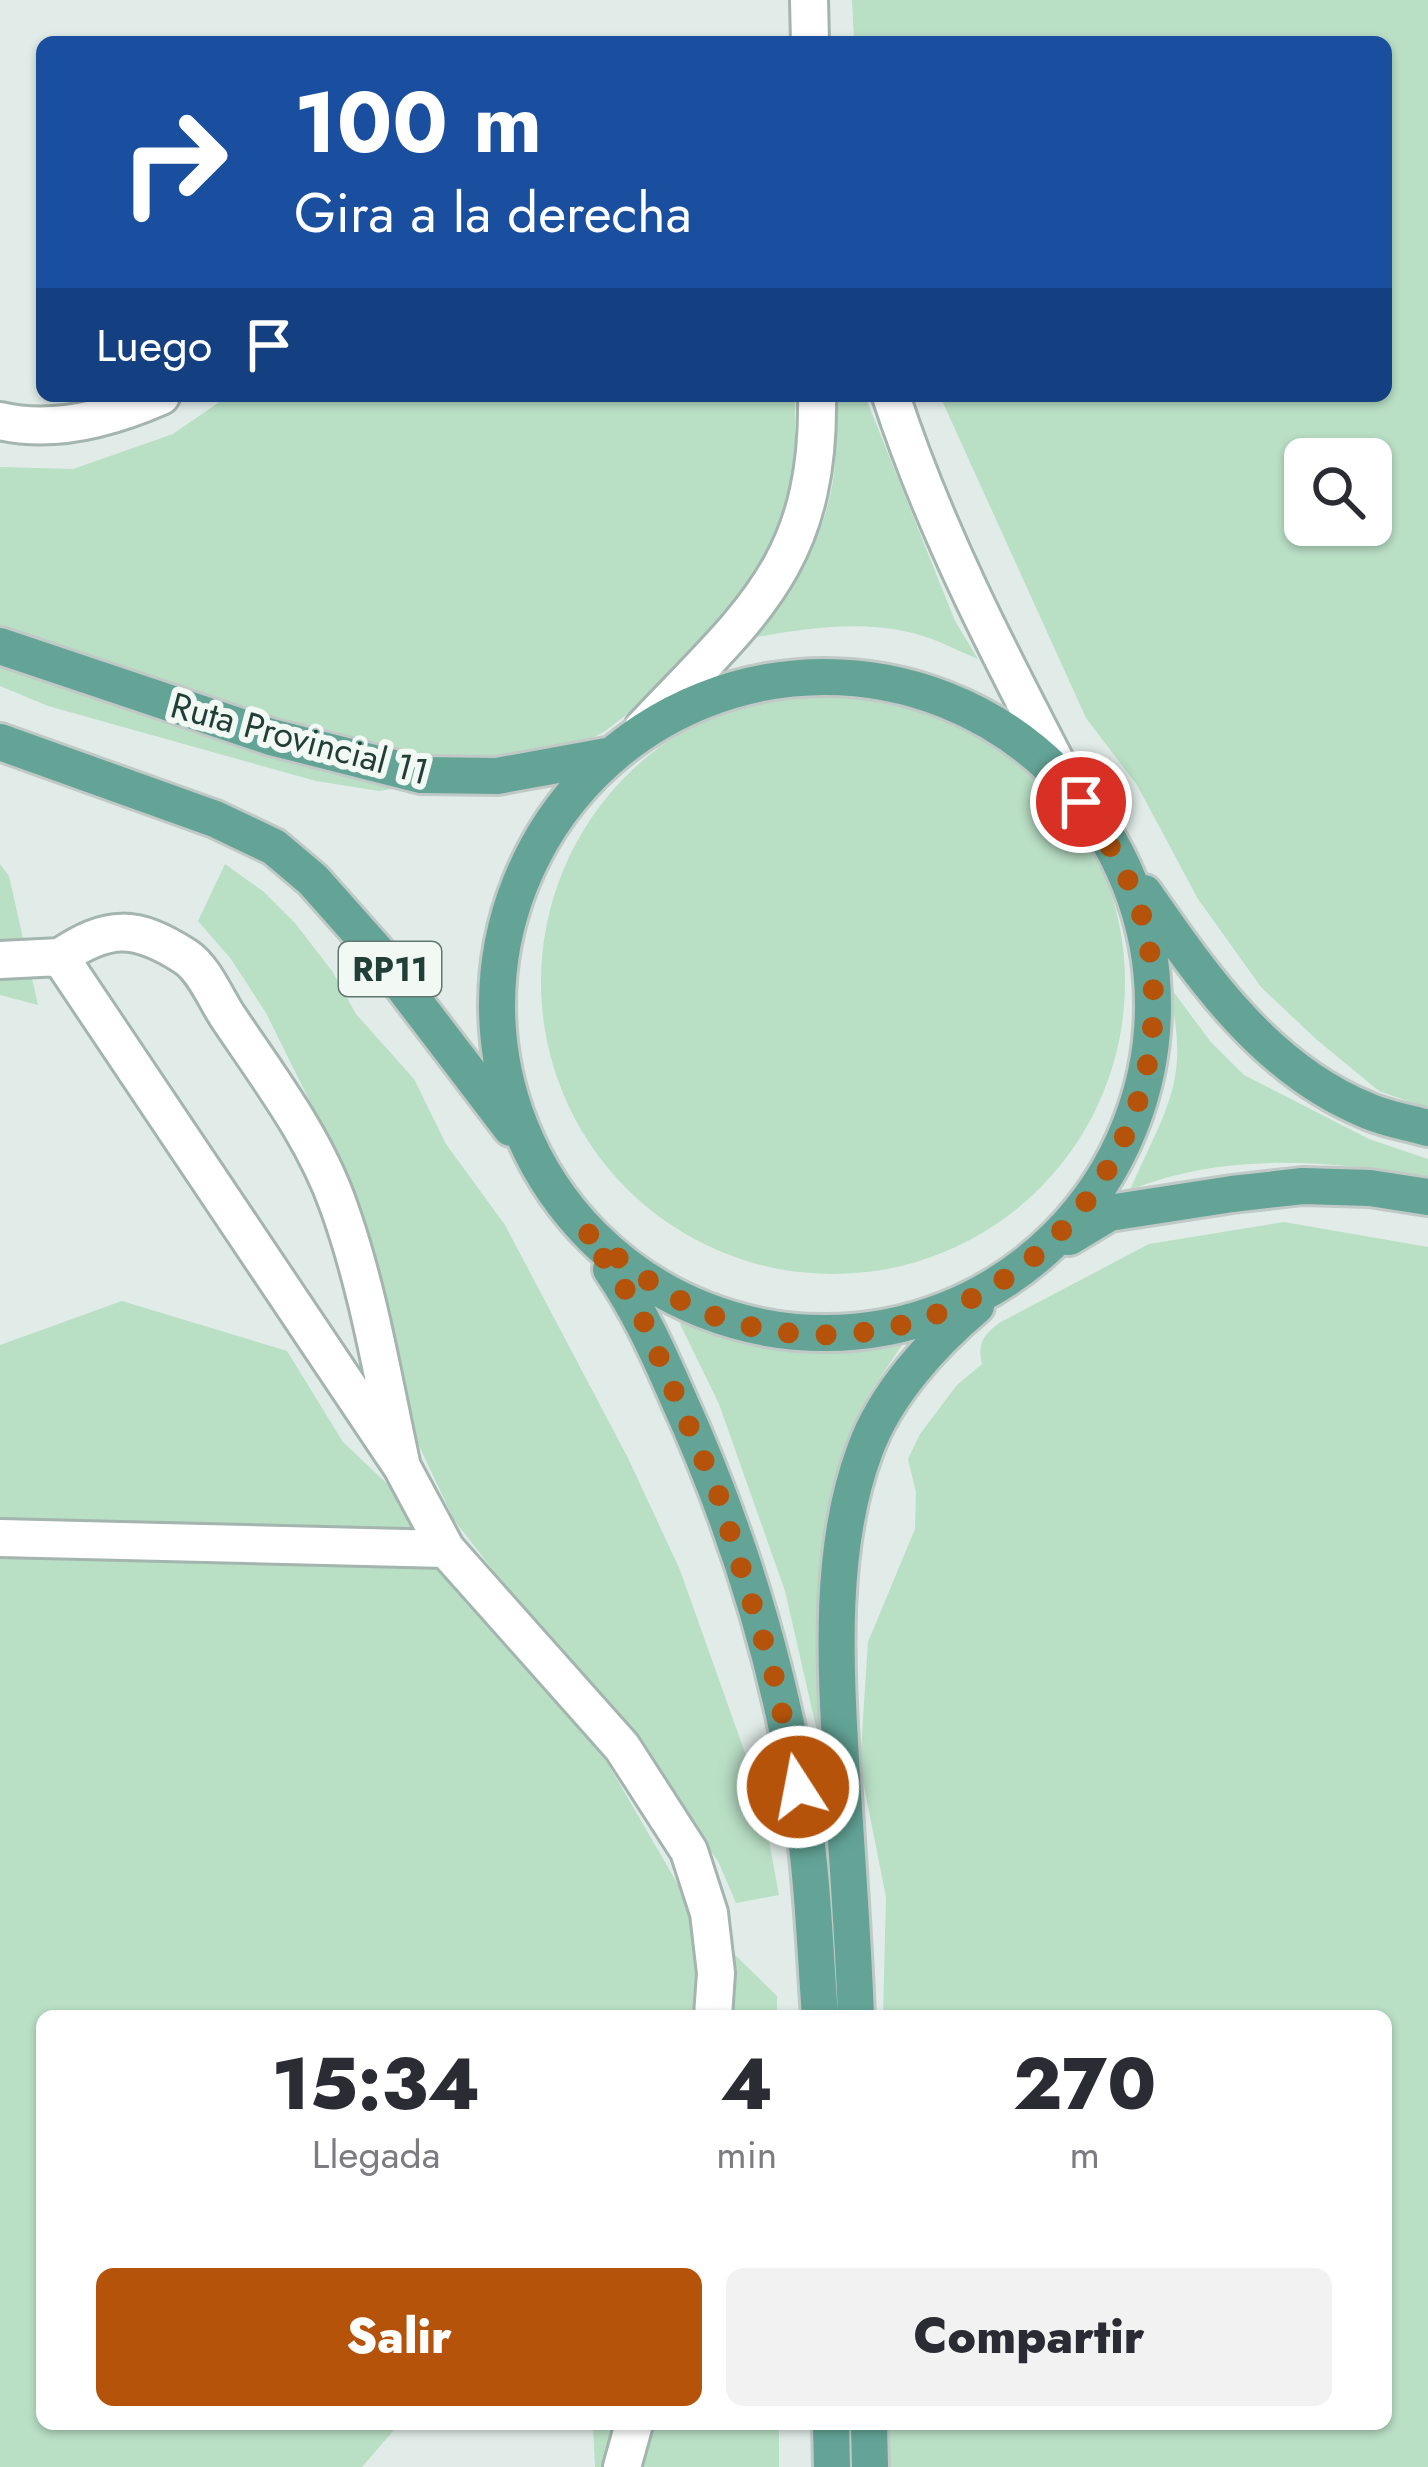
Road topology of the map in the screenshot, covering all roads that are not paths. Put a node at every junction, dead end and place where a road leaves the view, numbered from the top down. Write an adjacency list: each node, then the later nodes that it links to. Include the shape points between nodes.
1 (809, 0): 2 (street)
2 (811, 36)
3 (147, 402): 6 (street, via 70,425)
4 (817, 402): 8 (street, via 814,475 782,566 725,644)
5 (893, 402): 11 (street, via 983,623)
6 (0, 421)
7 (0, 646): 10 (main road, Ruta Provincial 11 / RP11, via 271,737 421,776 497,776)
8 (643, 728): 10 (main road, RP11); 11 (main road, RP11, via 726,689 815,674 905,684 989,718)
9 (0, 742): 16 (main road, RP11, via 274,847 376,951)
10 (607, 756): 16 (main road, RP11, via 550,822 512,900 496,986 502,1072)
11 (1062, 774): 12 (main road, RP11)
12 (1120, 858): 15 (main road, RP11, via 1259,1040 1367,1111); 19 (main road, RP11, via 1148,939 1154,1024 1138,1109 1100,1186)
13 (60, 957): 14 (street); 21 (street); 21 (street, via 95,934 126,933 191,960 305,1132 338,1203)
14 (0, 960)
15 (1428, 1128)
16 (531, 1155): 18 (main road, RP11)
17 (1428, 1197): 19 (main road, RP11, via 1303,1186 1162,1203 1109,1213)
18 (585, 1231): 20 (main road, RP11, via 656,1289 740,1324 830,1336 920,1321); 25 (main road, via 638,1308 718,1493 754,1605 804,1822)
19 (1045, 1251): 20 (main road, RP11)
20 (1003, 1283): 26 (main road, via 903,1383 865,1450 854,1497 840,1567 837,1686)
21 (402, 1467): 23 (street)
22 (0, 1538): 23 (street)
23 (446, 1549): 24 (street, via 622,1747 689,1851 710,1913)
24 (713, 2010)
25 (820, 2010)
26 (856, 2010)
27 (632, 2430): 30 (street)
28 (831, 2430): 31 (main road)
29 (869, 2430): 32 (main road)
30 (622, 2467)
31 (832, 2467)
32 (870, 2467)

